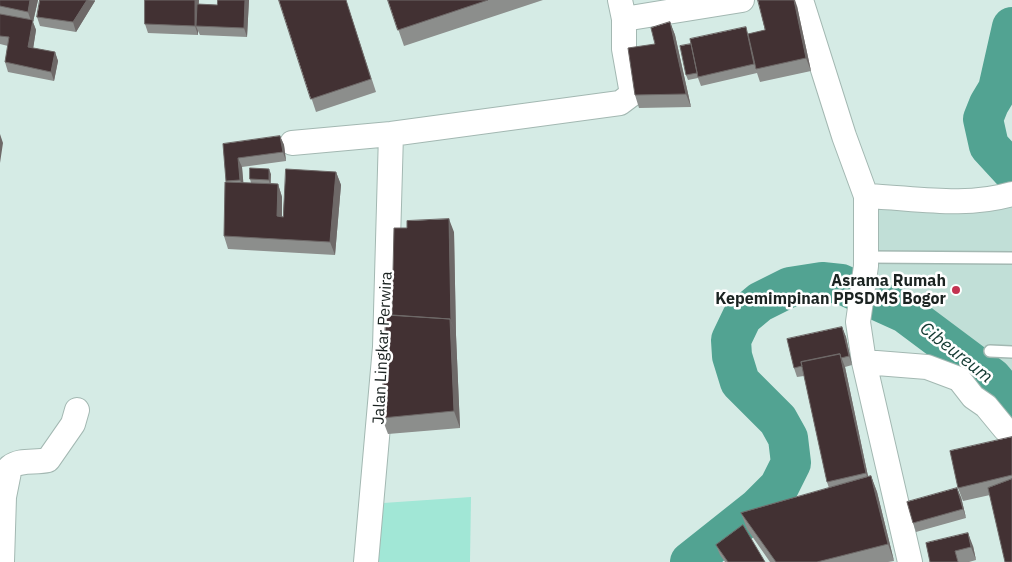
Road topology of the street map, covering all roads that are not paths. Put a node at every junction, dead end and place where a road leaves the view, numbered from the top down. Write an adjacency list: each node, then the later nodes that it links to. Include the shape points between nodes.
1 (742, 0): 3 (street)
2 (801, 0): 7 (street)
3 (622, 10): 4 (street, via 624,49 632,94 625,101)
4 (391, 134): 5 (street); 16 (street, Jalan Lingkar Perwira, via 385,347)
5 (292, 143)
6 (1012, 195): 7 (street, via 986,201 951,203)
7 (866, 196): 9 (street)
8 (1012, 258): 9 (lane)
9 (866, 262): 12 (street, via 858,322)
10 (990, 351): 11 (lane)
11 (1012, 352)
12 (864, 362): 14 (street, via 927,367 959,378); 17 (street)
13 (77, 410): 15 (street, via 73,424 48,460 14,463 10,467 4,497)
14 (1005, 429)
15 (2, 562)
16 (366, 562)
17 (910, 562)

